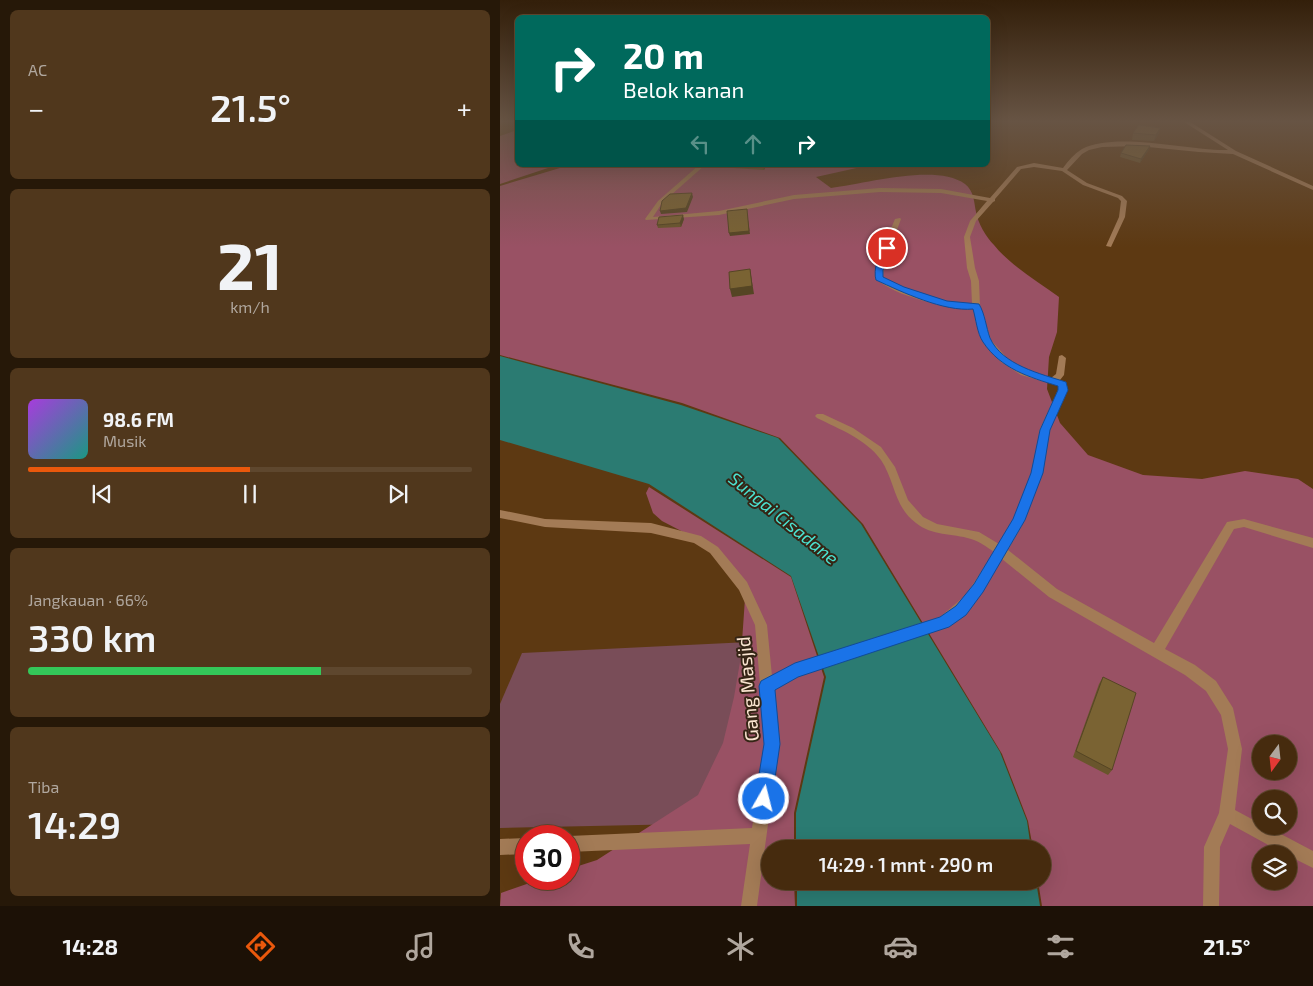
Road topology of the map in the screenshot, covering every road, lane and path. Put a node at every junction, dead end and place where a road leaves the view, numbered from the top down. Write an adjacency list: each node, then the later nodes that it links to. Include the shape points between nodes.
1 (1070, 162): 4 (street)
2 (1257, 162): 5 (street)
3 (700, 167): 6 (street, via 660,202 648,219 719,213 794,197 880,190 941,191)
4 (1064, 170): 6 (street, via 1034,165 1019,168); 8 (street, via 1085,184 1124,201 1122,217)
5 (1313, 188)
6 (992, 200): 9 (street, via 973,221 967,237)
7 (898, 219): 9 (street, via 879,278 945,303)
8 (1109, 246)
9 (976, 306): 11 (street, via 987,341 1004,360 1024,373)
10 (1062, 358): 11 (street, via 1060,376 1053,381)
11 (1063, 384): 15 (street, via 1045,430 1037,473 1019,520)
12 (820, 416): 15 (street, via 857,435 880,453 890,467 904,507 921,522 971,534)
13 (500, 514): 17 (street, Gang Masjid, via 545,523 651,528 697,539 714,550 743,586 761,625)
14 (1313, 543): 16 (street, via 1254,526 1231,525)
15 (1001, 551): 16 (street, via 1053,592); 17 (street, via 961,611 944,622 795,670)
16 (1156, 652): 18 (street, via 1190,670 1211,686 1228,713 1235,749)
17 (767, 686): 19 (street, Gang Masjid, via 772,744)
18 (1226, 814): 23 (street); 25 (street, via 1212,847)
19 (758, 836): 20 (street); 24 (street, Gang Masjid)
20 (580, 844)
21 (515, 846): 22 (street)
22 (500, 847)
23 (1313, 860)
24 (749, 906)
25 (1211, 906)

